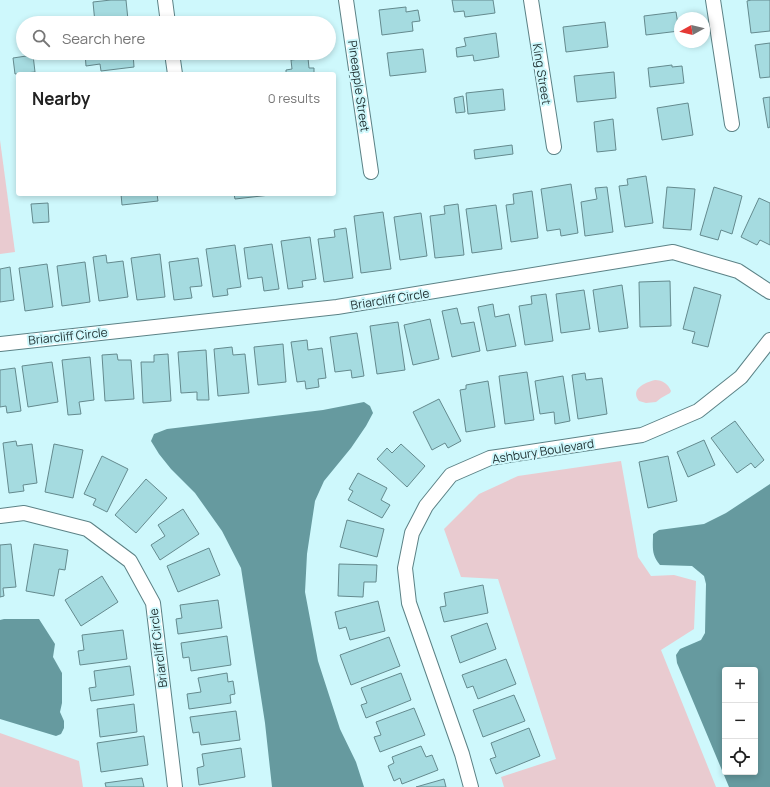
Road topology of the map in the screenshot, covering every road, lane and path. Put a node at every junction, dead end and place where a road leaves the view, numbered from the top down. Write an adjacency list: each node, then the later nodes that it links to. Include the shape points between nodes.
1 (165, 0): 5 (street)
2 (346, 0): 10 (street, Pineapple Street)
3 (531, 0): 9 (street, King Street)
4 (713, 0): 8 (street)
5 (167, 16)
6 (173, 60): 7 (street)
7 (175, 72)
8 (732, 124)
9 (554, 147)
10 (371, 172)
11 (770, 292): 13 (street, Briarcliff Circle, via 738,271 673,252 337,307)
12 (770, 340): 16 (street, Ashbury Boulevard, via 741,377 698,411 642,435 490,458 451,475 426,506 412,533 405,568 409,603 460,747)
13 (0, 344)
14 (0, 516): 15 (street, Briarcliff Circle, via 24,513 87,529 130,561 153,603)
15 (175, 787)
16 (471, 787)

